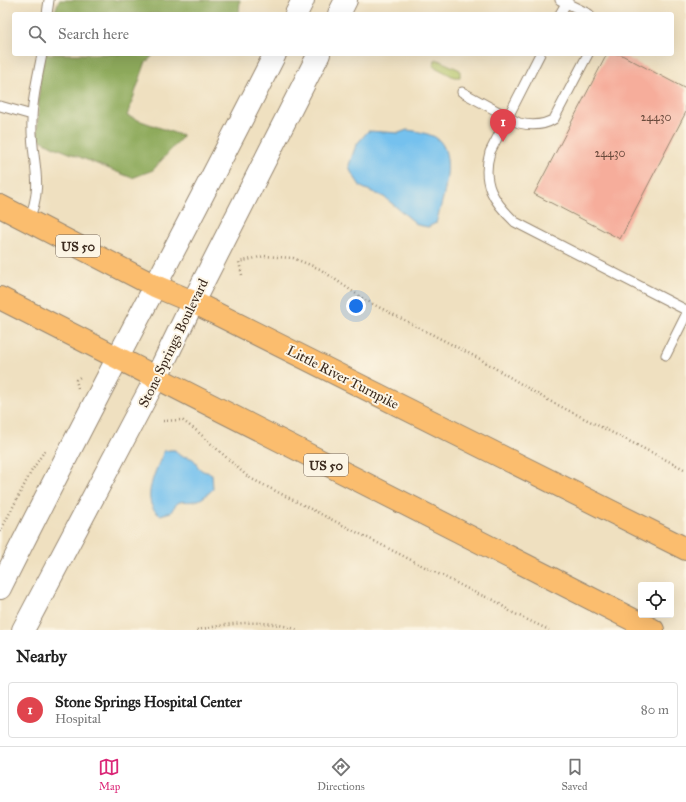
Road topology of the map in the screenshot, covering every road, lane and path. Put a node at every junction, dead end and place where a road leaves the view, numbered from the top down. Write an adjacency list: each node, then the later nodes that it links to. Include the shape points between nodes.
1 (49, 0): 5 (lane)
2 (303, 0): 6 (street)
3 (346, 0): 7 (street)
4 (565, 1): 8 (lane); 9 (lane)
5 (47, 12)
6 (297, 12)
7 (340, 12)
8 (561, 12)
9 (585, 12)
10 (42, 56): 17 (lane)
11 (274, 56): 22 (street)
12 (318, 56): 24 (street, Stone Springs Boulevard)
13 (539, 56): 18 (lane)
14 (587, 56): 18 (lane, via 554,119 547,123 528,125)
15 (462, 92): 18 (lane)
16 (0, 106): 17 (lane)
17 (32, 115): 20 (lane, via 32,140 38,174 37,198)
18 (507, 116): 25 (lane, via 486,164 492,196 500,208 515,222)
19 (0, 206): 20 (highway, Little River Turnpike / US 50)
20 (28, 221): 22 (highway, Little River Turnpike / US 50)
21 (242, 275): 31 (path, via 239,262 264,256 293,258 320,269 366,300 480,359 544,398)
22 (155, 286): 24 (highway, Little River Turnpike / US 50); 28 (street)
23 (0, 298): 28 (highway, US 50)
24 (193, 302): 29 (street, Stone Springs Boulevard); 34 (highway, Little River Turnpike / US 50)
25 (686, 310)
26 (686, 315): 27 (lane)
27 (666, 355)
28 (118, 357): 29 (highway, US 50); 35 (street)
29 (156, 378): 36 (street, Stone Springs Boulevard); 40 (highway, US 50)
30 (163, 421): 39 (path, via 182,420 248,477 494,600 511,612)
31 (686, 470)
32 (29, 476): 33 (path)
33 (0, 532)
34 (686, 549)
35 (0, 588)
36 (23, 630)
37 (197, 630): 38 (path, via 245,622 281,624)
38 (298, 630)
39 (548, 630)
40 (653, 630)

